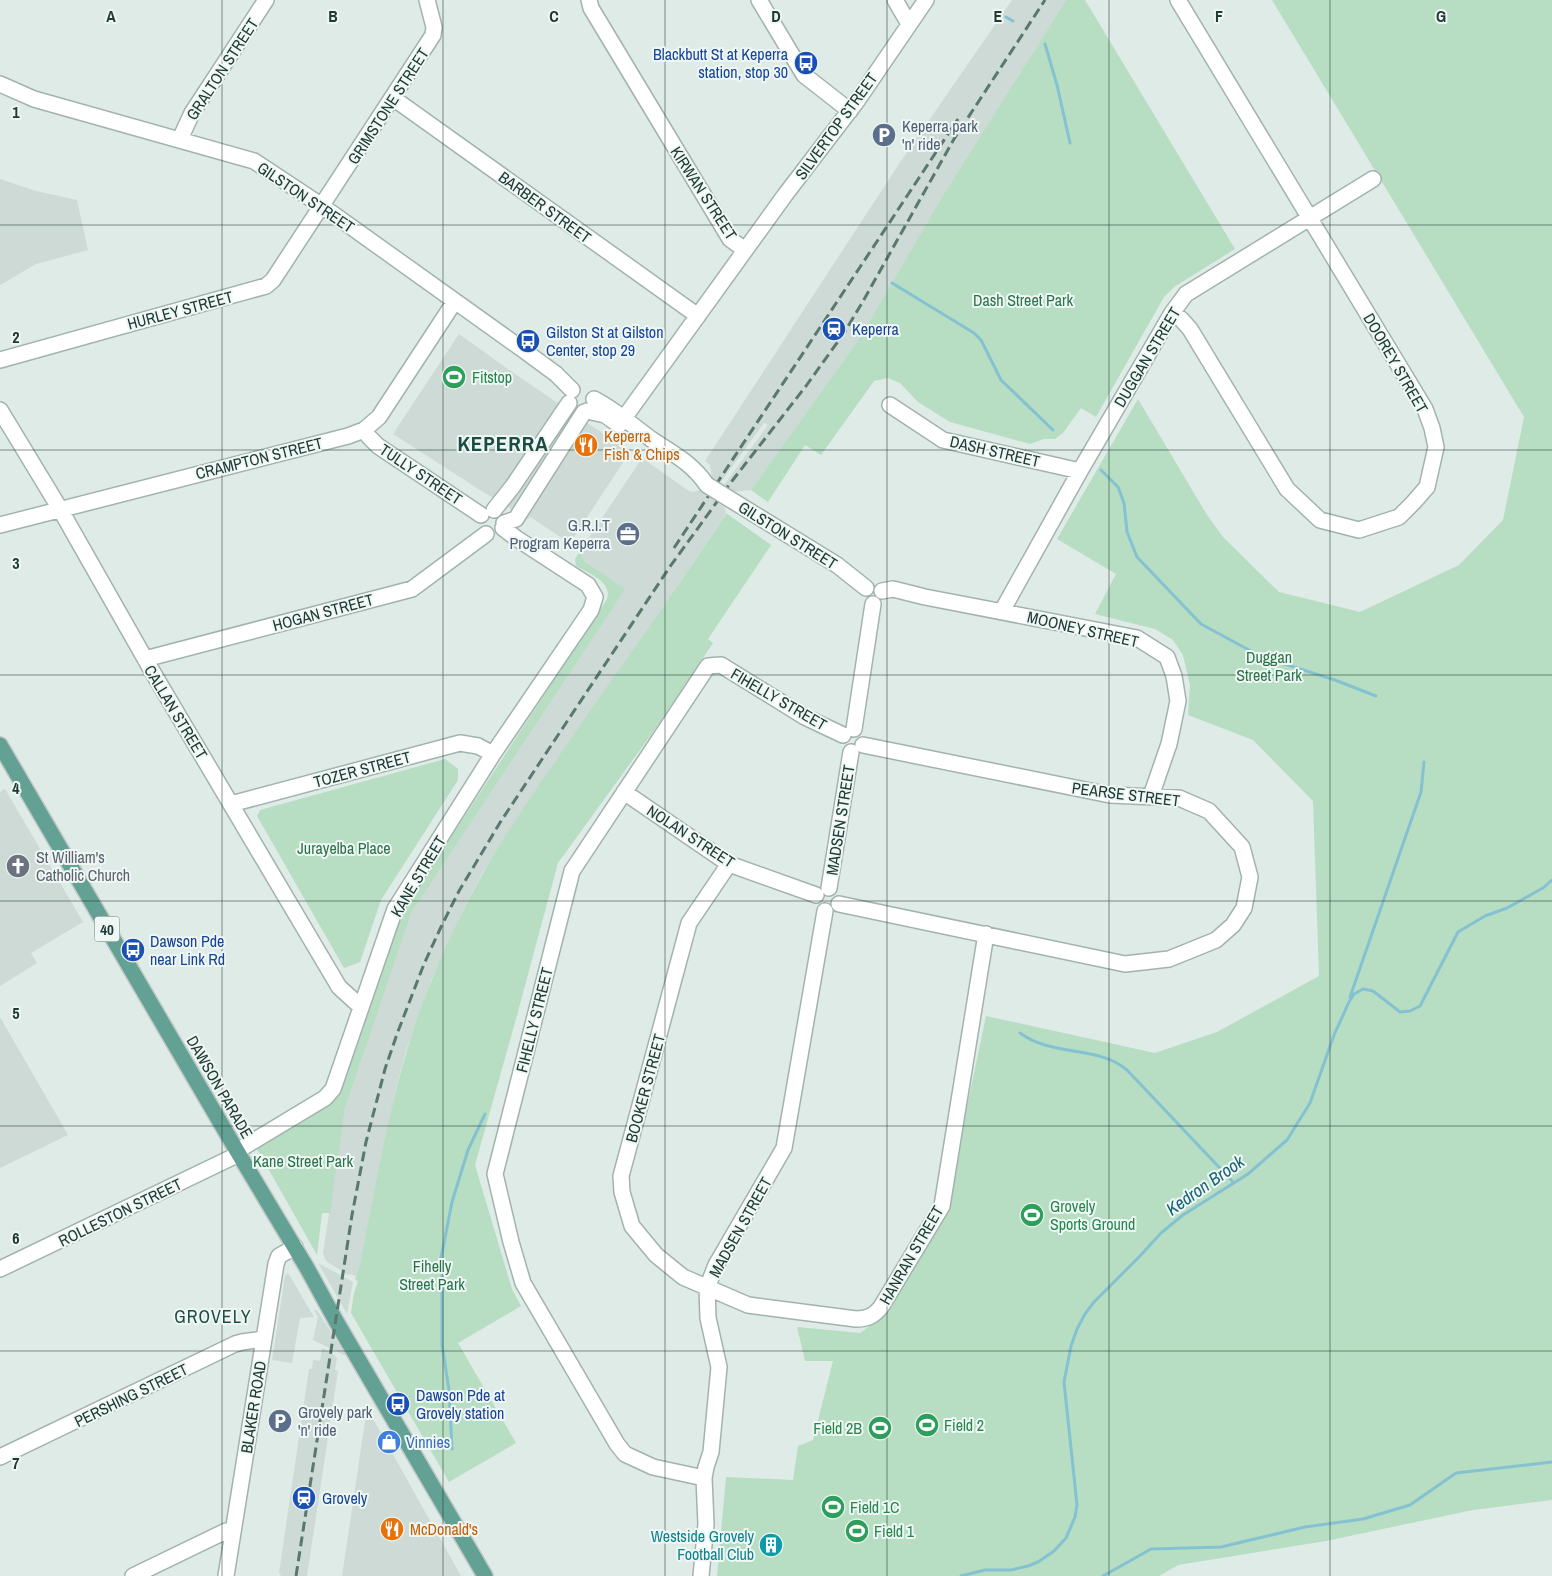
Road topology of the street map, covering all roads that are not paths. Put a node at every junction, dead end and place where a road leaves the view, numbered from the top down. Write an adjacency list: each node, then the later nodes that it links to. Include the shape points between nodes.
1 (266, 0): 12 (street, GRALTON STREET, via 192,113)
2 (427, 0): 10 (street, GRIMSTONE STREET, via 434,26 433,35)
3 (589, 0): 16 (street, KIRWAN STREET, via 730,239)
4 (759, 0): 11 (street, via 804,75)
5 (895, 0): 8 (street)
6 (926, 0): 8 (street, SILVERTOP STREET)
7 (1178, 0): 15 (street, DOOREY STREET)
8 (909, 24): 11 (street, SILVERTOP STREET)
9 (0, 84): 12 (street, GILSTON STREET, via 34,99)
10 (393, 98): 14 (street, GRIMSTONE STREET); 19 (street, BARBER STREET)
11 (850, 111): 16 (street, SILVERTOP STREET)
12 (180, 139): 14 (street, GILSTON STREET, via 254,161)
13 (1373, 179): 15 (street, DUGGAN STREET)
14 (322, 206): 17 (street, GILSTON STREET); 20 (street, HURLEY STREET, via 266,286)
15 (1310, 218): 18 (street, DUGGAN STREET, via 1186,294); 18 (street, DOOREY STREET, via 1425,409 1432,428 1436,447 1426,487 1399,517 1359,530 1320,520 1303,505 1287,489 1190,329)
16 (745, 250): 19 (street, KIRWAN STREET)
17 (455, 301): 21 (street, GILSTON STREET, via 556,374); 26 (street, CRAMPTON STREET, via 379,417)
18 (1172, 313): 27 (street, DUGGAN STREET)
19 (698, 316): 25 (street, KIRWAN STREET)
20 (0, 360)
21 (570, 397): 23 (street, via 576,412); 23 (street, via 580,387 588,389 591,391); 29 (street, via 512,486)
22 (890, 405): 27 (street, DASH STREET, via 943,440)
23 (588, 407): 25 (street, GILSTON STREET); 31 (street, via 516,519)
24 (0, 410): 28 (street, CALLAN STREET)
25 (622, 422): 33 (street, GILSTON STREET, bridge, via 687,462 707,485 837,565)
26 (364, 430): 28 (street, CRAMPTON STREET); 29 (street, TULLY STREET, via 378,446)
27 (1080, 471): 36 (street, DUGGAN STREET)
28 (60, 509): 30 (street, CRAMPTON STREET); 37 (street, CALLAN STREET)
29 (488, 513): 31 (street, via 500,514); 32 (street, via 479,526)
30 (0, 525)
31 (503, 526): 32 (street, via 498,533); 41 (street, KANE STREET, via 588,585 595,597 591,610)
32 (486, 534): 37 (street, HOGAN STREET, via 412,589)
33 (866, 588): 34 (street, via 875,585); 35 (street, via 865,600)
34 (882, 590): 35 (street, via 882,598); 36 (street, MOONEY STREET, via 893,589)
35 (873, 604): 38 (street)
36 (1002, 611): 43 (street, MOONEY STREET, via 1136,638 1167,656 1178,701 1169,744)
37 (145, 659): 44 (street, CALLAN STREET)
38 (849, 732): 40 (street, via 863,735 864,739); 42 (street, FIHELLY STREET, via 805,717 721,664 708,666)
39 (0, 745): 50 (main road, DAWSON PARADE / 40)
40 (857, 748): 43 (street, PEARSE STREET, via 1110,795); 46 (street, MADSEN STREET)
41 (493, 754): 44 (street, TOZER STREET, via 478,746 460,743); 49 (street, KANE STREET, via 395,909)
42 (624, 792): 45 (street, NOLAN STREET); 56 (street, FIHELLY STREET, via 572,871 495,1174 523,1283 617,1444 625,1454 653,1467)
43 (1151, 796): 48 (street, PEARSE STREET, via 1179,798 1209,811 1242,847 1250,877 1244,908 1233,925 1216,940 1169,959 1125,964)
44 (231, 804): 49 (street, CALLAN STREET, via 339,987)
45 (729, 864): 46 (street, NOLAN STREET); 53 (street, BOOKER STREET, via 689,923 621,1176 626,1207 639,1236 668,1265)
46 (823, 891): 47 (street, via 816,903); 47 (street, via 833,889 839,894)
47 (832, 908): 48 (street, PEARSE STREET); 53 (street, MADSEN STREET, via 784,1148 716,1265)
48 (986, 934): 53 (street, HANRAN STREET, via 942,1206 876,1313 856,1319 761,1308)
49 (361, 1007): 50 (street, KANE STREET, via 333,1089 325,1098)
50 (238, 1152): 51 (main road, DAWSON PARADE / 40); 52 (street, ROLLESTON STREET)
51 (294, 1247): 54 (street, BLAKER ROAD, via 279,1256 276,1264); 60 (main road, DAWSON PARADE / 40)
52 (0, 1269)
53 (707, 1288): 56 (street, MADSEN STREET, via 708,1318 718,1368 711,1452)
54 (264, 1339): 55 (street, PERSHING STREET, via 235,1344); 57 (street, BLAKER ROAD)
55 (0, 1457)
56 (704, 1478): 61 (street, MADSEN STREET, via 706,1524)
57 (233, 1532): 58 (street, via 226,1531); 59 (street, BLAKER ROAD)
58 (133, 1576)
59 (226, 1576)
60 (485, 1576)
61 (701, 1576)

